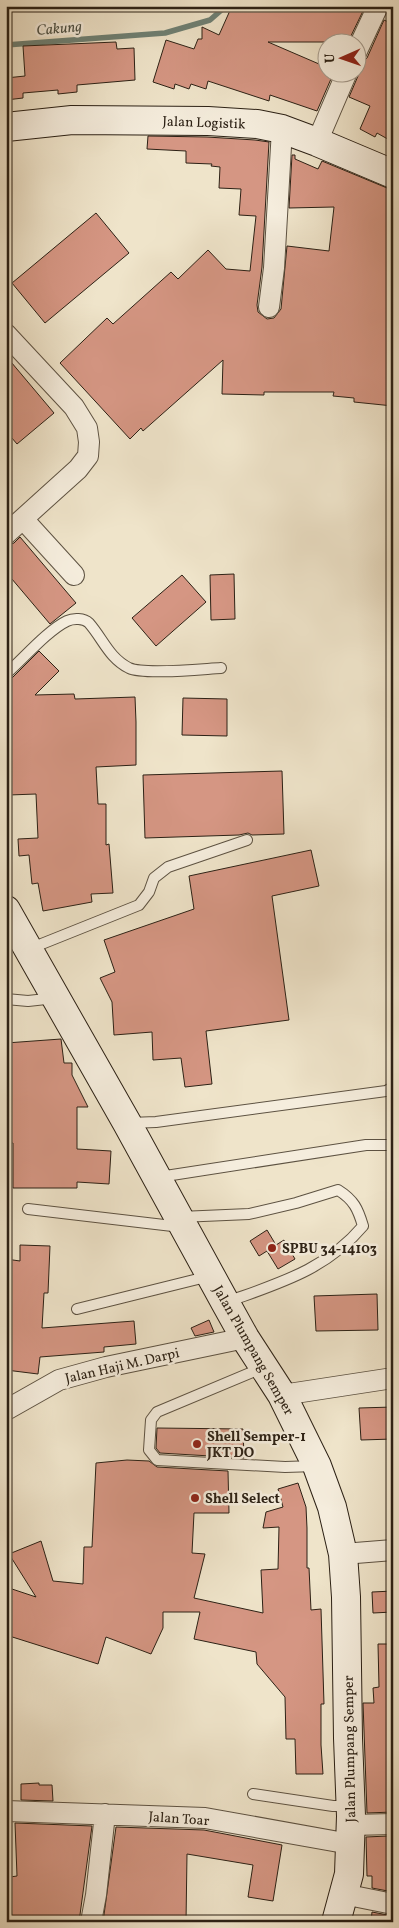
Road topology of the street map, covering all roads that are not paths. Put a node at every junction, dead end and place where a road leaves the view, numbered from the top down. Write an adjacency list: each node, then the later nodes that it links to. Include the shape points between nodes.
1 (378, 6): 2 (street)
2 (366, 32)
3 (343, 82): 6 (street)
4 (6, 127): 5 (main road, Jalan Logistik, via 72,120 208,121)
5 (282, 129): 6 (main road, Jalan Logistik); 8 (street, via 274,268)
6 (317, 142): 7 (main road, Jalan Logistik)
7 (393, 174)
8 (268, 307)
9 (6, 334): 10 (street, via 74,407 86,428 89,442 88,456 78,469)
10 (23, 519): 11 (street); 12 (street)
11 (6, 534)
12 (74, 574)
13 (221, 668): 14 (lane, via 144,672 131,669 115,659 88,622 77,619 54,631)
14 (7, 672)
15 (247, 840): 17 (lane, via 168,867 154,878 139,905)
16 (6, 910): 17 (main road, Jalan Plumpang Semper)
17 (28, 950): 18 (main road, Jalan Plumpang Semper)
18 (56, 998): 19 (lane); 21 (main road, Jalan Plumpang Semper)
19 (6, 999)
20 (393, 1087): 21 (lane, via 386,1091 156,1122)
21 (127, 1123): 23 (main road, Jalan Plumpang Semper)
22 (393, 1145): 23 (lane, via 366,1145)
23 (157, 1177): 25 (main road, Jalan Plumpang Semper)
24 (28, 1209): 25 (lane)
25 (182, 1222): 26 (main road, Jalan Plumpang Semper); 27 (lane, via 249,1214 296,1204 338,1190 350,1198 359,1213 363,1226 349,1243 328,1257 298,1276)
26 (211, 1276): 27 (main road, Jalan Plumpang Semper); 28 (lane)
27 (225, 1302): 29 (main road, Jalan Plumpang Semper)
28 (77, 1310)
29 (245, 1338): 30 (main road, Jalan Plumpang Semper); 33 (street, Jalan Haji M. Darpi, via 59,1380)
30 (264, 1367): 32 (main road, Jalan Plumpang Semper); 34 (lane, via 157,1412 151,1420 149,1450 157,1460)
31 (393, 1378): 32 (street)
32 (282, 1395): 34 (main road, Jalan Plumpang Semper)
33 (6, 1410)
34 (316, 1466): 36 (main road, Jalan Plumpang Semper, via 332,1507)
35 (393, 1550): 36 (street)
36 (343, 1554): 41 (main road, Jalan Plumpang Semper)
37 (253, 1794): 41 (lane, via 333,1806)
38 (6, 1811): 39 (street, Jalan Toar)
39 (105, 1814): 41 (street, Jalan Toar); 44 (street)
40 (393, 1824): 41 (street, Jalan Toar)
41 (351, 1825): 42 (main road, Jalan Plumpang Semper, via 348,1874)
42 (343, 1894): 43 (street); 45 (main road, Jalan Plumpang Semper)
43 (393, 1904)
44 (91, 1922)
45 (336, 1922)

